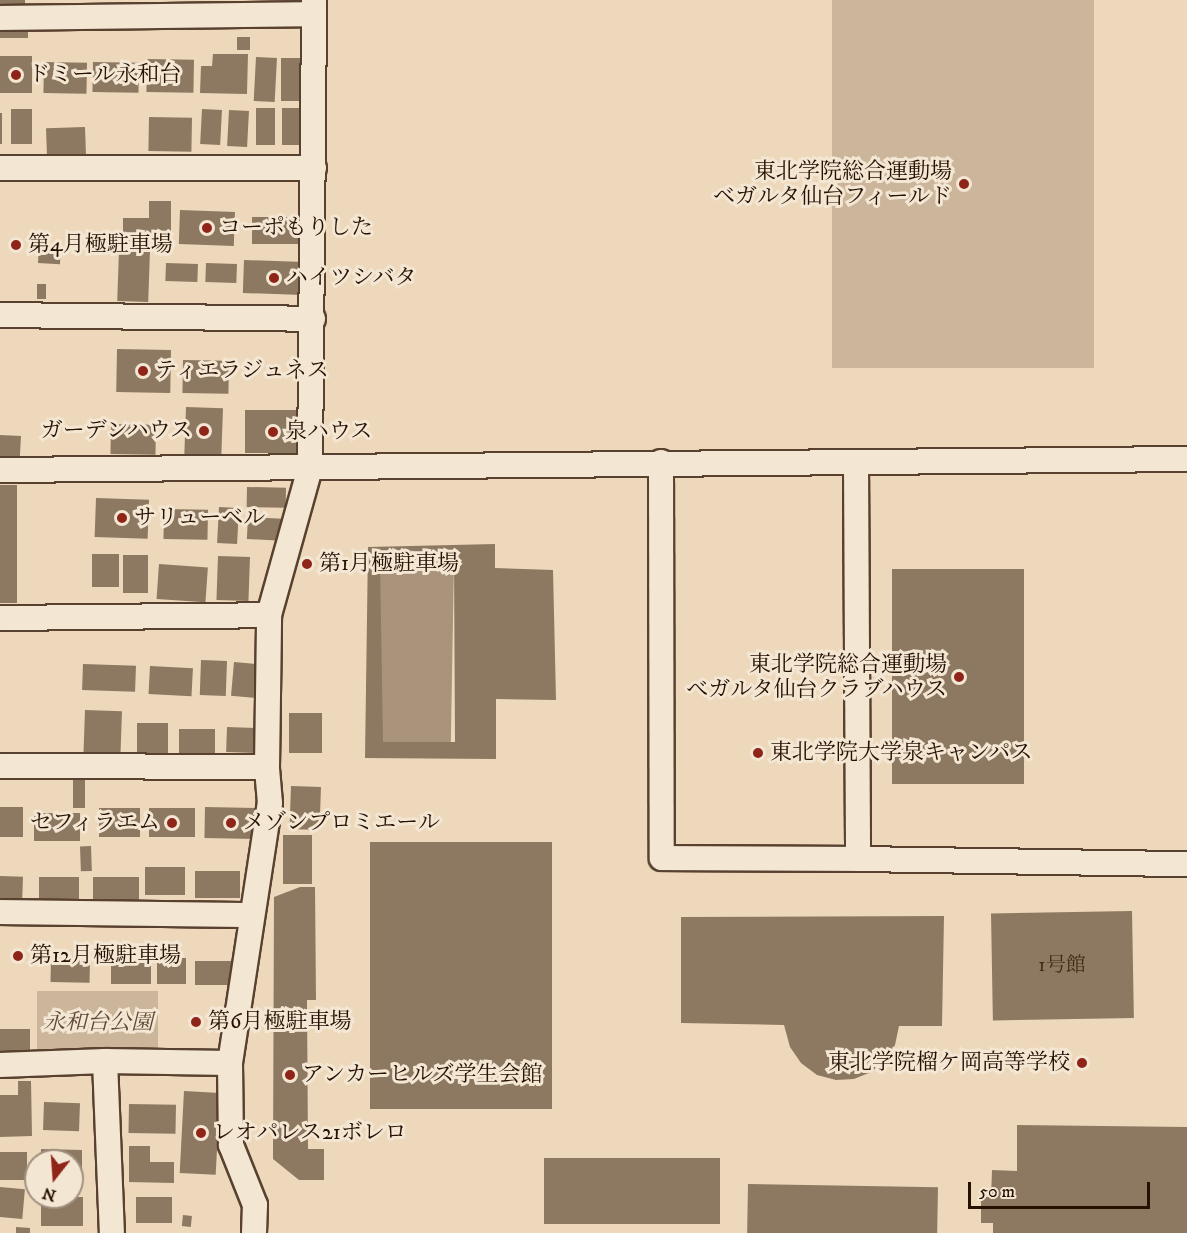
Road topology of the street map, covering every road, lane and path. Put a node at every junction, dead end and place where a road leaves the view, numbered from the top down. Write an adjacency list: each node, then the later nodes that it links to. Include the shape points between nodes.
1 (314, 7): 2 (street); 4 (street)
2 (0, 18)
3 (0, 168): 4 (street)
4 (314, 168): 6 (street)
5 (0, 315): 6 (street)
6 (313, 319): 10 (street)
7 (1187, 459): 9 (street)
8 (661, 462): 9 (street); 10 (street); 16 (street, via 662,858)
9 (856, 462): 16 (street)
10 (310, 468): 11 (street); 12 (street)
11 (0, 470)
12 (269, 615): 13 (street); 15 (street)
13 (0, 618)
14 (0, 766): 15 (street)
15 (267, 767): 19 (street, via 270,803)
16 (858, 859): 17 (street)
17 (1187, 864)
18 (0, 912): 19 (street)
19 (252, 915): 21 (street)
20 (105, 1061): 21 (street); 22 (street); 23 (street)
21 (230, 1063): 24 (street, via 231,1145 255,1205)
22 (0, 1065)
23 (112, 1233)
24 (254, 1233)

